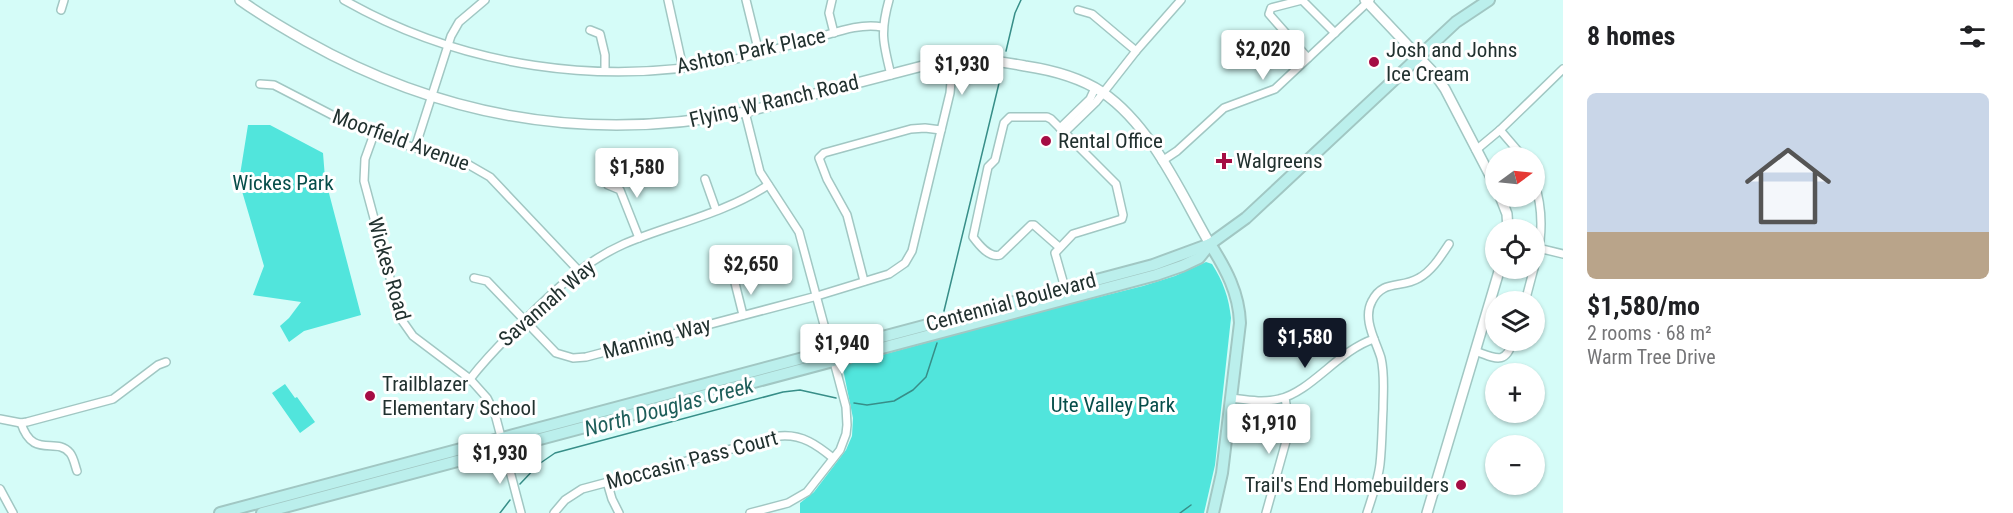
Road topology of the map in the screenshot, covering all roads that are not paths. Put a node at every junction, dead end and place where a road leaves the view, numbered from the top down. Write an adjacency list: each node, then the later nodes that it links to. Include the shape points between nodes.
1 (64, 0): 12 (street)
2 (240, 0): 30 (street, Flying W Ranch Road, via 336,58)
3 (344, 0): 18 (street, Ashton Park Place, via 387,22)
4 (484, 0): 18 (street, via 455,28)
5 (668, 0): 24 (street)
6 (746, 0): 20 (street)
7 (832, 0): 16 (street, via 829,13)
8 (890, 0): 14 (street)
9 (1180, 0): 19 (street)
10 (1489, 0): 21 (main road, Centennial Boulevard, via 1455,22)
11 (1367, 1): 17 (street); 21 (street)
12 (62, 10)
13 (1078, 10): 19 (street, via 1092,14)
14 (882, 27): 16 (street, Ashton Park Place); 27 (street)
15 (590, 30): 26 (street, via 600,34)
16 (834, 33): 20 (street, Ashton Park Place)
17 (1335, 33): 22 (street); 22 (street, via 1302,0 1271,9 1269,14)
18 (448, 45): 26 (street, Ashton Park Place, via 525,64); 30 (street)
19 (1136, 51): 29 (street)
20 (759, 53): 24 (street, Ashton Park Place)
21 (1418, 56): 38 (street, via 1445,89); 46 (main road, Centennial Boulevard, via 1260,206)
22 (1308, 58): 39 (street, via 1275,89 1224,108)
23 (947, 61): 27 (street, Flying W Ranch Road); 29 (street, Flying W Ranch Road, via 983,60 1046,69); 32 (street, Manning Way, via 951,87)
24 (683, 68): 26 (street, Ashton Park Place)
25 (1563, 69): 34 (street)
26 (605, 71)
27 (891, 75): 31 (street, Flying W Ranch Road)
28 (260, 84): 35 (street, Moorfield Avenue, via 274,85)
29 (1099, 91): 33 (street, via 1096,102); 39 (street, Flying W Ranch Road, via 1137,124)
30 (431, 97): 31 (street, Flying W Ranch Road, via 517,118 606,126 653,125); 37 (street)
31 (745, 112): 43 (street, via 758,166)
32 (941, 130): 54 (street, Manning Way, via 909,258 895,271); 54 (street, via 911,129 827,152 819,158 847,214)
33 (1063, 130): 48 (street, via 1116,184 1123,215 1119,222 1073,234); 48 (street, via 1047,117 1006,119 995,160 988,167 972,233 995,256 1031,225)
34 (1500, 130): 36 (street); 38 (street)
35 (374, 134): 37 (street, Moorfield Avenue); 67 (street, Wickes Road, via 365,159 364,182 401,319 418,341)
36 (1515, 147)
37 (415, 148): 51 (street, Moorfield Avenue, via 464,162 485,173)
38 (1476, 150): 40 (street)
39 (1162, 161): 46 (street, Flying W Ranch Road)
40 (1485, 167)
41 (705, 179): 44 (street)
42 (608, 185): 45 (street, via 620,190)
43 (768, 185): 44 (street, Savannah Way, via 746,199); 57 (street, via 798,228)
44 (716, 210): 45 (street, Savannah Way)
45 (639, 238): 51 (street, Savannah Way)
46 (1210, 244): 56 (main road, Centennial Boulevard, via 1153,265); 60 (main road, Centennial Boulevard, via 1199,258 1156,275); 68 (main road, via 1232,282 1238,305 1240,323)
47 (1449, 244): 61 (street, via 1423,276 1377,293 1368,315)
48 (1059, 247): 56 (street, via 1055,257)
49 (1545, 250): 50 (street)
50 (1563, 254)
51 (578, 270): 59 (street, Savannah Way)
52 (474, 278): 59 (street, Manning Way, via 487,281)
53 (1497, 279): 63 (street)
54 (864, 281): 57 (street, Manning Way)
55 (735, 283): 58 (street)
56 (1065, 288): 60 (main road, Centennial Boulevard)
57 (817, 296): 58 (street, Manning Way); 62 (street)
58 (743, 315): 59 (street, Manning Way, via 579,358 556,353)
59 (524, 320): 67 (street, Savannah Way)
60 (952, 324): 62 (main road, Centennial Boulevard, via 929,325); 65 (main road, Centennial Boulevard, via 928,337)
61 (1374, 339): 69 (street, via 1357,346); 86 (street, via 1384,379 1381,452)
62 (831, 351): 65 (street); 72 (main road, Centennial Boulevard)
63 (1475, 351): 64 (street, via 1498,359); 87 (street)
64 (1510, 351)
65 (835, 362): 72 (main road, Centennial Boulevard); 73 (street, via 847,425 844,442)
66 (166, 363): 71 (street, via 113,399)
67 (470, 379): 72 (street, Wickes Road, via 491,403)
68 (1232, 398): 69 (street); 84 (main road)
69 (1285, 398): 85 (street, via 1290,427)
70 (0, 419): 71 (street)
71 (21, 423): 74 (street, via 25,435 33,442 69,452)
72 (503, 444): 78 (main road, Centennial Boulevard); 79 (main road, Centennial Boulevard); 80 (street, Wickes Road)
73 (833, 459): 75 (street, Moccasin Pass Court, via 812,442 788,435); 83 (street, via 802,496)
74 (77, 471)
75 (607, 482): 81 (street, Moccasin Pass Court, via 576,492); 82 (street)
76 (0, 489): 77 (street)
77 (13, 513)
78 (219, 513)
79 (262, 513)
80 (521, 513)
81 (554, 513)
82 (619, 513)
83 (750, 513)
84 (1213, 513)
85 (1266, 513)
86 (1367, 513)
87 (1427, 513)

